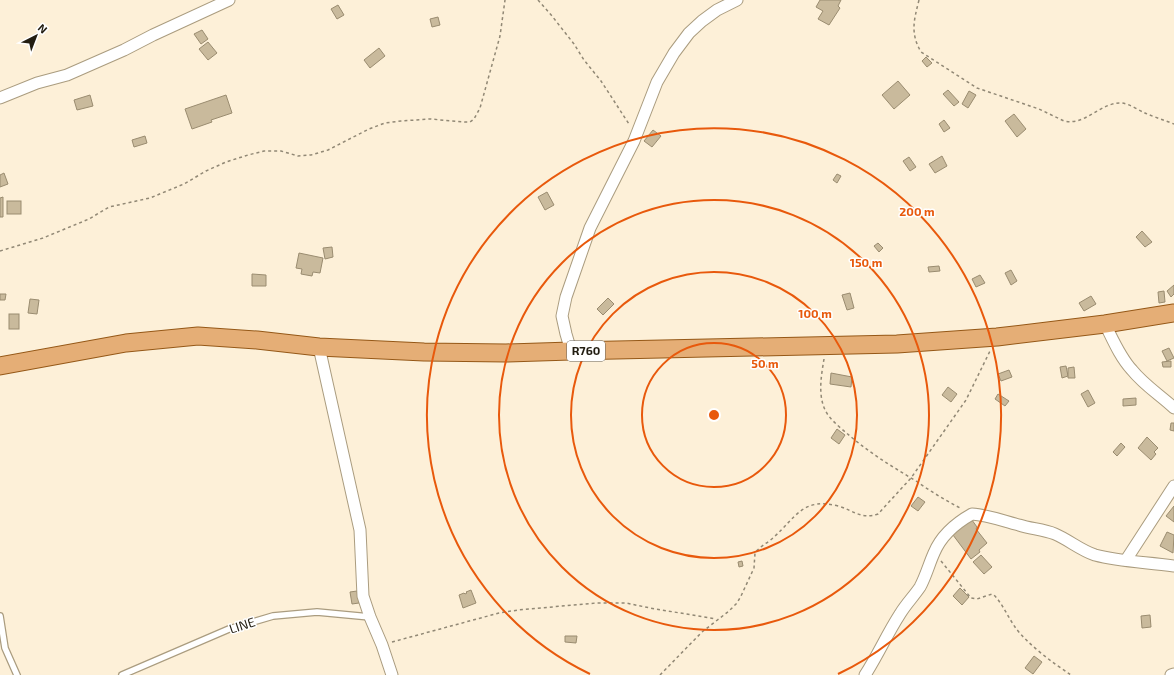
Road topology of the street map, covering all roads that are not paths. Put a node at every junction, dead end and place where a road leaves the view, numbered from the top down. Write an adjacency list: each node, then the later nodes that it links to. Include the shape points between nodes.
1 (230, 0): 3 (street, via 66,75)
2 (737, 0): 7 (street, via 717,10 689,33 657,82 636,135 590,228 566,297 562,316)
3 (0, 98)
4 (1174, 313): 5 (main road, R760)
5 (1106, 324): 7 (main road, R760, via 997,337 897,344); 9 (street, via 1131,370)
6 (319, 347): 7 (main road, R760, via 439,352); 8 (main road, R760, via 198,336 126,343); 14 (street, via 360,530 363,596)
7 (571, 351)
8 (0, 366)
9 (1174, 408)
10 (1174, 486): 11 (street)
11 (1126, 560): 12 (street); 18 (street, via 1094,554 1046,531 972,514 948,532 940,542 919,587 901,612)
12 (1174, 566)
13 (0, 616): 15 (lane, via 5,648)
14 (370, 617): 16 (lane, LINE, via 317,612 272,616 229,629); 17 (street)
15 (17, 675)
16 (122, 675)
17 (392, 675)
18 (866, 675)

